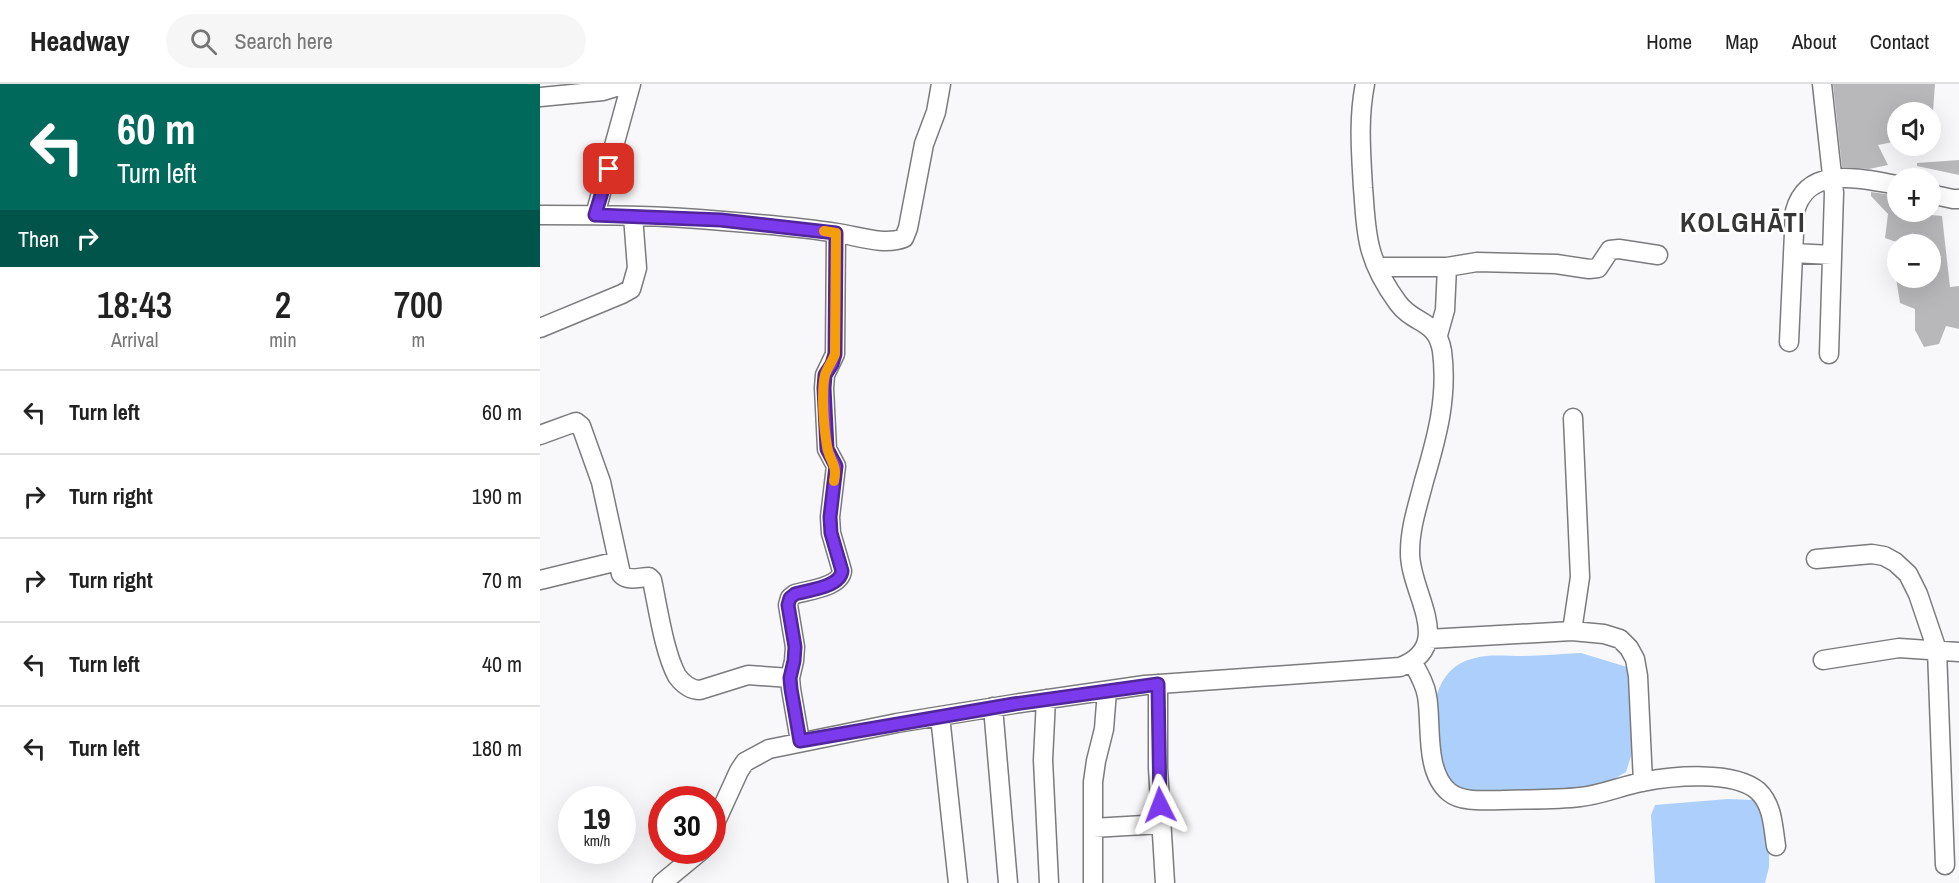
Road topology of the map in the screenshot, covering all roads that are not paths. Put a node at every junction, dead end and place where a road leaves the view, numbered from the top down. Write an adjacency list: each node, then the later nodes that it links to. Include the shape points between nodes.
1 (626, 84): 6 (street, via 603,91)
2 (631, 84): 12 (street)
3 (941, 84): 14 (street, via 904,238 887,241)
4 (1365, 84): 18 (street, via 1360,138 1366,231)
5 (1822, 84): 7 (street)
6 (540, 97)
7 (1833, 178): 8 (street); 15 (street, via 1811,186 1798,200); 17 (street)
8 (1887, 183)
9 (1941, 196): 10 (street)
10 (1959, 199)
11 (540, 215): 12 (street)
12 (595, 215): 13 (street)
13 (633, 216): 14 (street, via 721,220); 20 (street, via 637,268 631,289)
14 (836, 233): 35 (street, via 835,354 825,375 824,388 827,449 836,466 831,533 842,571 836,582 790,598 795,647)
15 (1792, 253): 17 (street); 22 (street)
16 (1658, 255): 19 (street, via 1610,250 1598,268 1589,269 1498,262)
17 (1832, 255): 23 (street)
18 (1378, 267): 19 (street); 21 (street, via 1400,306)
19 (1447, 267): 21 (street, via 1445,310)
20 (540, 328)
21 (1438, 335): 30 (street, via 1443,406 1411,529 1410,555 1429,625)
22 (1789, 342)
23 (1829, 354)
24 (1573, 418): 29 (street, via 1580,577)
25 (540, 435): 27 (street, via 576,422 580,426 602,482)
26 (1816, 559): 31 (street, via 1872,554 1895,562 1908,574 1918,594)
27 (618, 561): 28 (street); 35 (street, via 624,578 652,580 677,676 692,690 748,675)
28 (540, 580)
29 (1572, 631): 30 (street); 42 (street, via 1620,639 1635,659)
30 (1428, 639): 34 (street)
31 (1937, 650): 32 (street); 33 (street, via 1899,648); 48 (street)
32 (1959, 652)
33 (1823, 660)
34 (1413, 663): 36 (street, via 1380,670); 42 (street, via 1428,698 1436,772 1450,794 1483,800 1581,797)
35 (790, 678): 41 (street)
36 (1158, 684): 37 (street); 44 (street)
37 (1107, 690): 38 (street); 45 (street, via 1093,782)
38 (1046, 699): 39 (street); 52 (street, via 1043,760)
39 (993, 707): 40 (street); 51 (street)
40 (940, 716): 41 (street); 50 (street)
41 (800, 741): 43 (street, via 769,749 745,762)
42 (1643, 782): 46 (street, via 1722,777 1747,784 1765,799)
43 (726, 799)
44 (1161, 824): 45 (street); 54 (street)
45 (1093, 828): 53 (street)
46 (1776, 846)
47 (685, 864): 49 (street)
48 (1946, 865)
49 (662, 883)
50 (958, 883)
51 (1008, 883)
52 (1049, 883)
53 (1093, 883)
54 (1165, 883)

